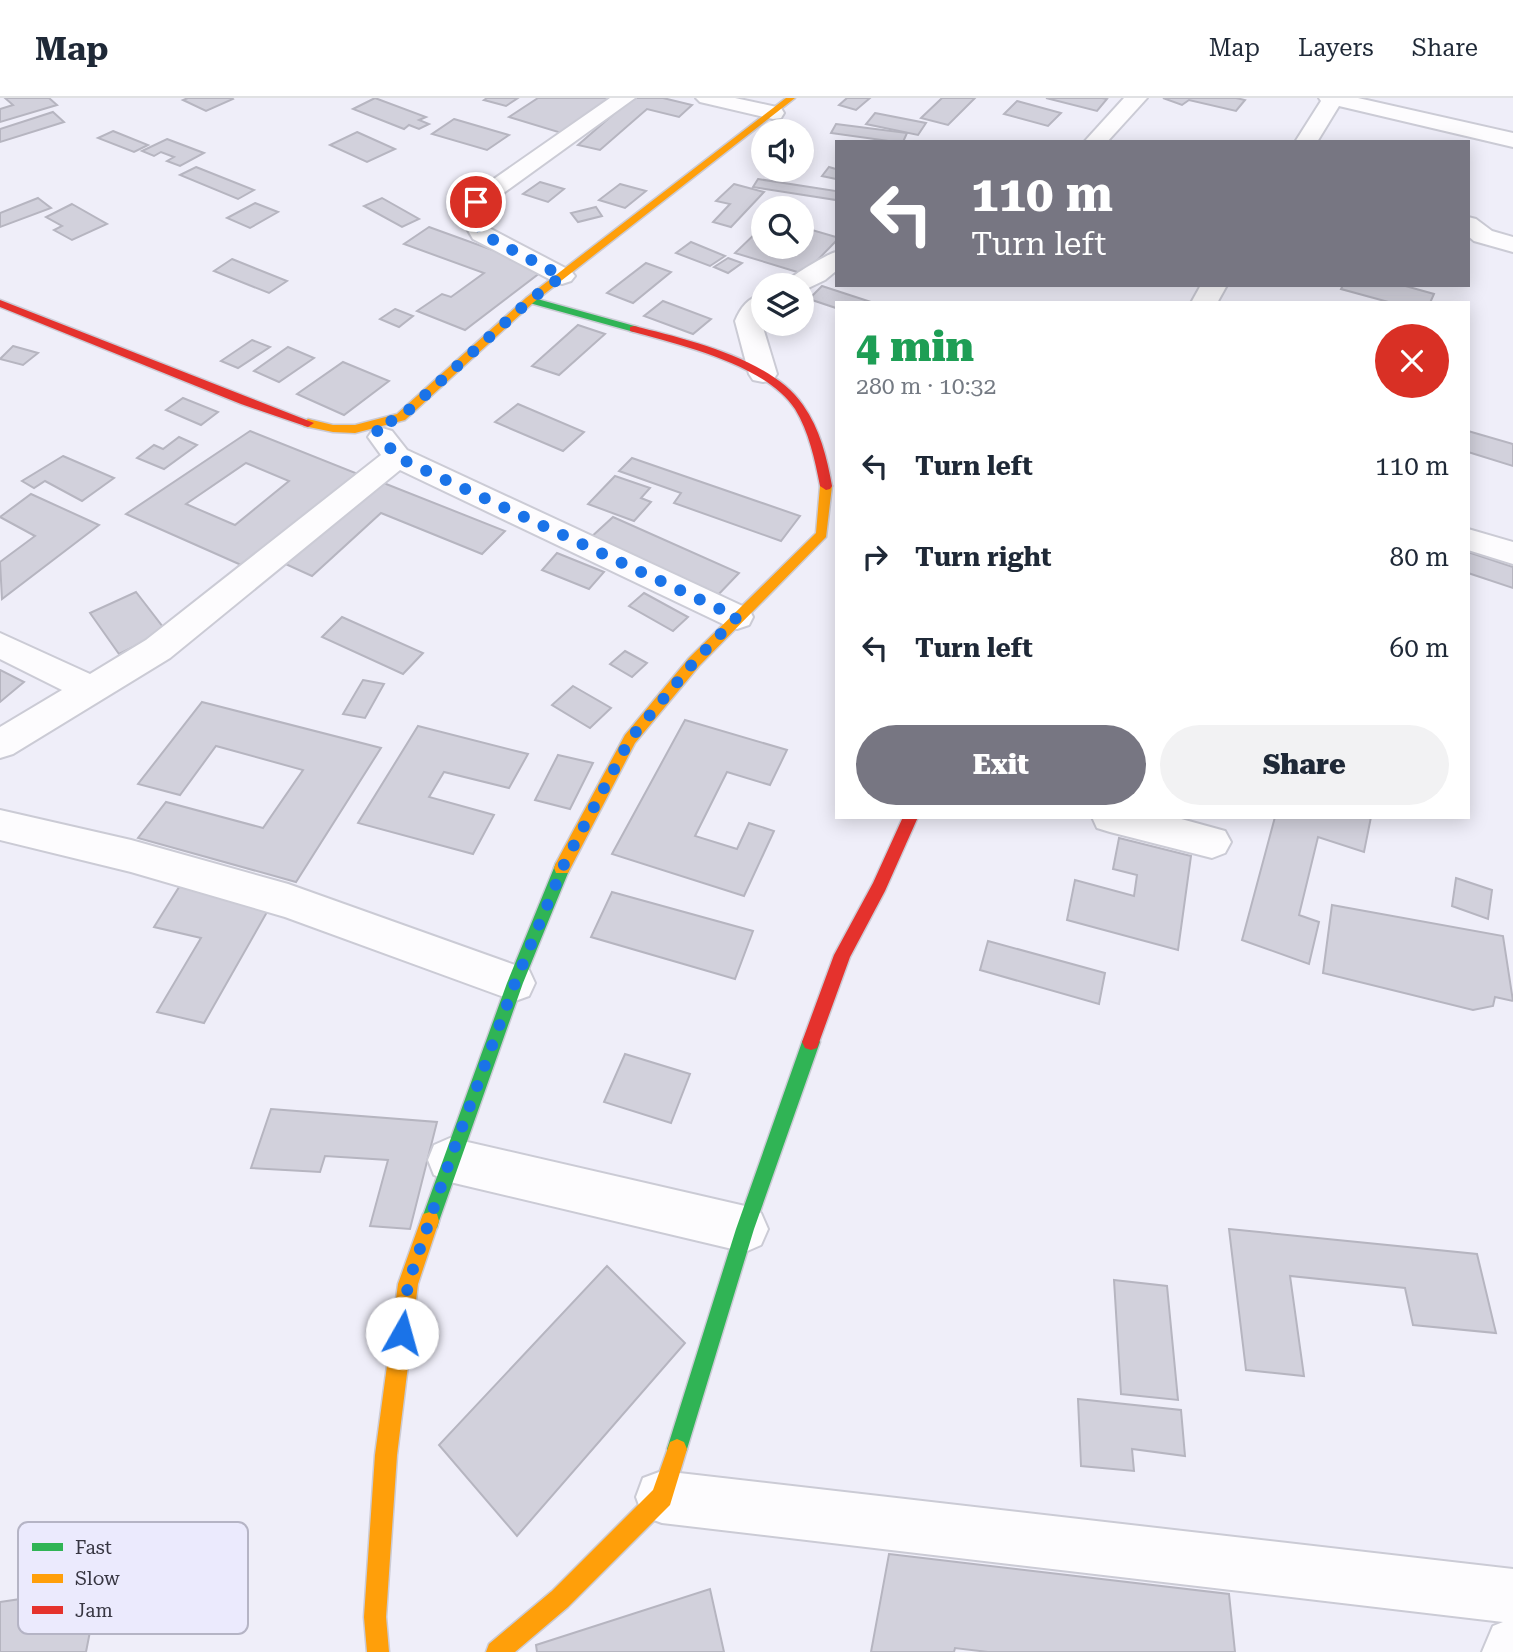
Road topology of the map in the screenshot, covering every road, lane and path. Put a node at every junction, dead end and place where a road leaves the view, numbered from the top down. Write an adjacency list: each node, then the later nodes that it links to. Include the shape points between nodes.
1 (624, 98): 13 (street, via 476,202 472,217 482,234)
2 (707, 98): 6 (street)
3 (791, 98): 6 (street)
4 (1136, 98): 7 (street)
5 (1333, 98): 8 (street); 9 (street)
6 (773, 113): 13 (street)
7 (1097, 140)
8 (1307, 140)
9 (1513, 140)
10 (1470, 226): 11 (street, via 1483,236)
11 (1513, 244)
12 (835, 260): 14 (street)
13 (562, 276): 15 (street)
14 (814, 276)
15 (530, 300): 20 (street, via 679,342); 21 (street, via 401,417)
16 (0, 303): 21 (street, via 245,402 313,424 349,430)
17 (751, 314): 18 (street)
18 (751, 332)
19 (752, 336): 20 (street)
20 (763, 374): 25 (street, via 797,402 819,446 827,493 822,534)
21 (375, 428): 22 (street)
22 (397, 457): 25 (street); 27 (street, via 158,649)
23 (1470, 540): 24 (street)
24 (1513, 553)
25 (737, 617): 33 (street, via 630,739 565,862)
26 (0, 645): 27 (street)
27 (93, 690): 28 (street)
28 (0, 744)
29 (910, 819): 35 (street, via 842,955)
30 (1118, 819): 32 (street)
31 (0, 825): 33 (street, via 288,901)
32 (1212, 842)
33 (515, 983): 34 (street)
34 (450, 1160): 35 (street); 39 (street, via 408,1284 386,1455 375,1617)
35 (745, 1229): 36 (street)
36 (662, 1497): 37 (street); 40 (street, via 560,1599)
37 (1513, 1596)
38 (1513, 1646): 41 (street)
39 (379, 1652)
40 (497, 1652)
41 (1510, 1652)

